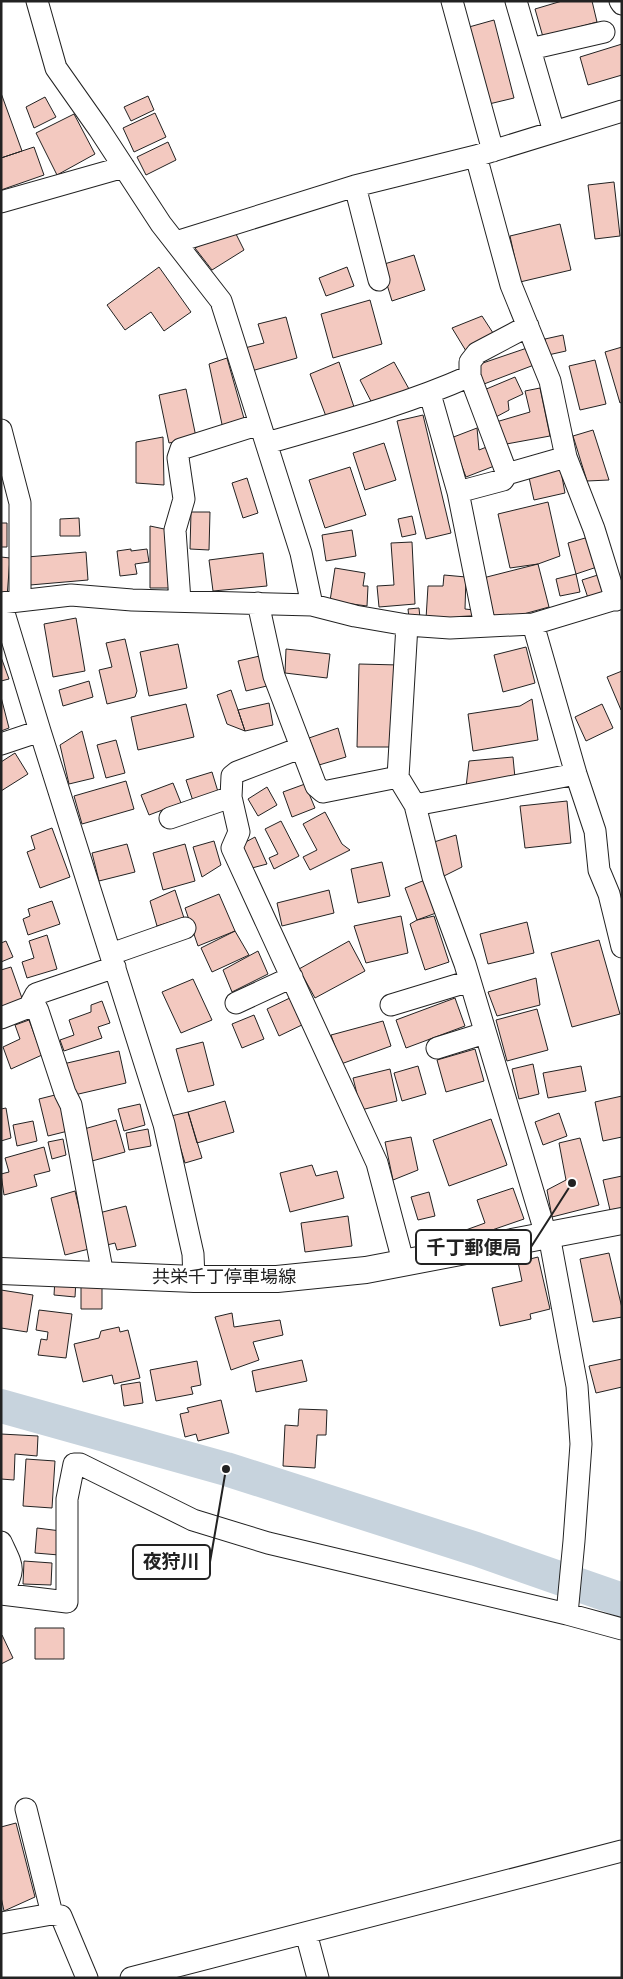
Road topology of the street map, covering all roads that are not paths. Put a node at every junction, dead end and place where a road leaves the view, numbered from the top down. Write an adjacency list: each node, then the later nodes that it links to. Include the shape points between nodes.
1 (37, 1): 9 (street, via 56,68)
2 (452, 1): 8 (street)
3 (516, 1): 5 (street)
4 (604, 32): 5 (street)
5 (530, 49): 7 (street)
6 (622, 111): 7 (street)
7 (554, 132): 8 (street)
8 (485, 153): 10 (street); 14 (street, via 511,285)
9 (124, 167): 11 (street); 12 (street)
10 (354, 186): 12 (street); 13 (street)
11 (1, 202)
12 (176, 242): 18 (street, via 220,301)
13 (379, 280)
14 (528, 326): 15 (street, via 477,353 470,362); 19 (street, via 550,381)
15 (470, 376): 16 (street); 20 (street)
16 (430, 394): 18 (street, via 352,419); 21 (street)
17 (1, 430): 23 (street, via 20,503)
18 (263, 433): 24 (street, via 181,449 178,458 184,498 174,530); 26 (street, via 301,552)
19 (566, 457): 20 (street); 22 (street)
20 (507, 474): 21 (street, via 504,480)
21 (458, 492): 29 (street)
22 (619, 599): 27 (street)
23 (20, 601): 24 (street, via 72,595); 30 (street, via 1,603)
24 (180, 601): 25 (street)
25 (258, 603): 26 (street); 32 (street, via 274,676)
26 (312, 605): 28 (street)
27 (533, 624): 29 (street); 33 (street)
28 (407, 625): 29 (street); 34 (street)
29 (486, 626)
30 (40, 731): 31 (street); 41 (street)
31 (1, 744)
32 (300, 748): 34 (street, via 316,786 322,792); 35 (street, via 237,772 232,776)
33 (576, 774): 36 (street); 38 (street, via 595,831 600,870)
34 (398, 777): 36 (street)
35 (231, 797): 37 (street); 42 (street, via 239,832 232,848)
36 (415, 806): 43 (street, via 433,877)
37 (170, 818)
38 (615, 895): 40 (street)
39 (185, 928): 41 (street)
40 (622, 947)
41 (113, 961): 44 (street, via 36,994); 55 (street, via 164,1124 193,1254)
42 (292, 977): 45 (street); 52 (street, via 377,1163)
43 (470, 981): 46 (street); 48 (street)
44 (33, 1001): 47 (street, via 29,1007); 54 (street, via 71,1106)
45 (236, 1003)
46 (391, 1005)
47 (1, 1018)
48 (485, 1033): 49 (street); 51 (street, via 543,1225)
49 (437, 1048)
50 (622, 1222): 51 (main road, 共栄千丁停車場線)
51 (549, 1234): 52 (main road, 共栄千丁停車場線); 58 (street, via 577,1386 581,1444)
52 (402, 1261): 55 (main road, 共栄千丁停車場線, via 366,1270 277,1279)
53 (1, 1270): 54 (main road, 共栄千丁停車場線)
54 (103, 1275): 55 (main road, 共栄千丁停車場線)
55 (194, 1279)
56 (1, 1542): 57 (street, via 12,1565 12,1575)
57 (2, 1594): 58 (street, via 67,1602 67,1499 74,1464 80,1464 193,1520 268,1543)
58 (567, 1611): 59 (street)
59 (622, 1629)
60 (26, 1809): 62 (street)
61 (622, 1851): 64 (street)
62 (52, 1914): 63 (street); 65 (street, via 61,1916)
63 (1, 1923)
64 (306, 1933): 66 (street); 67 (street)
65 (87, 1978)
66 (131, 1978)
67 (318, 1978)

